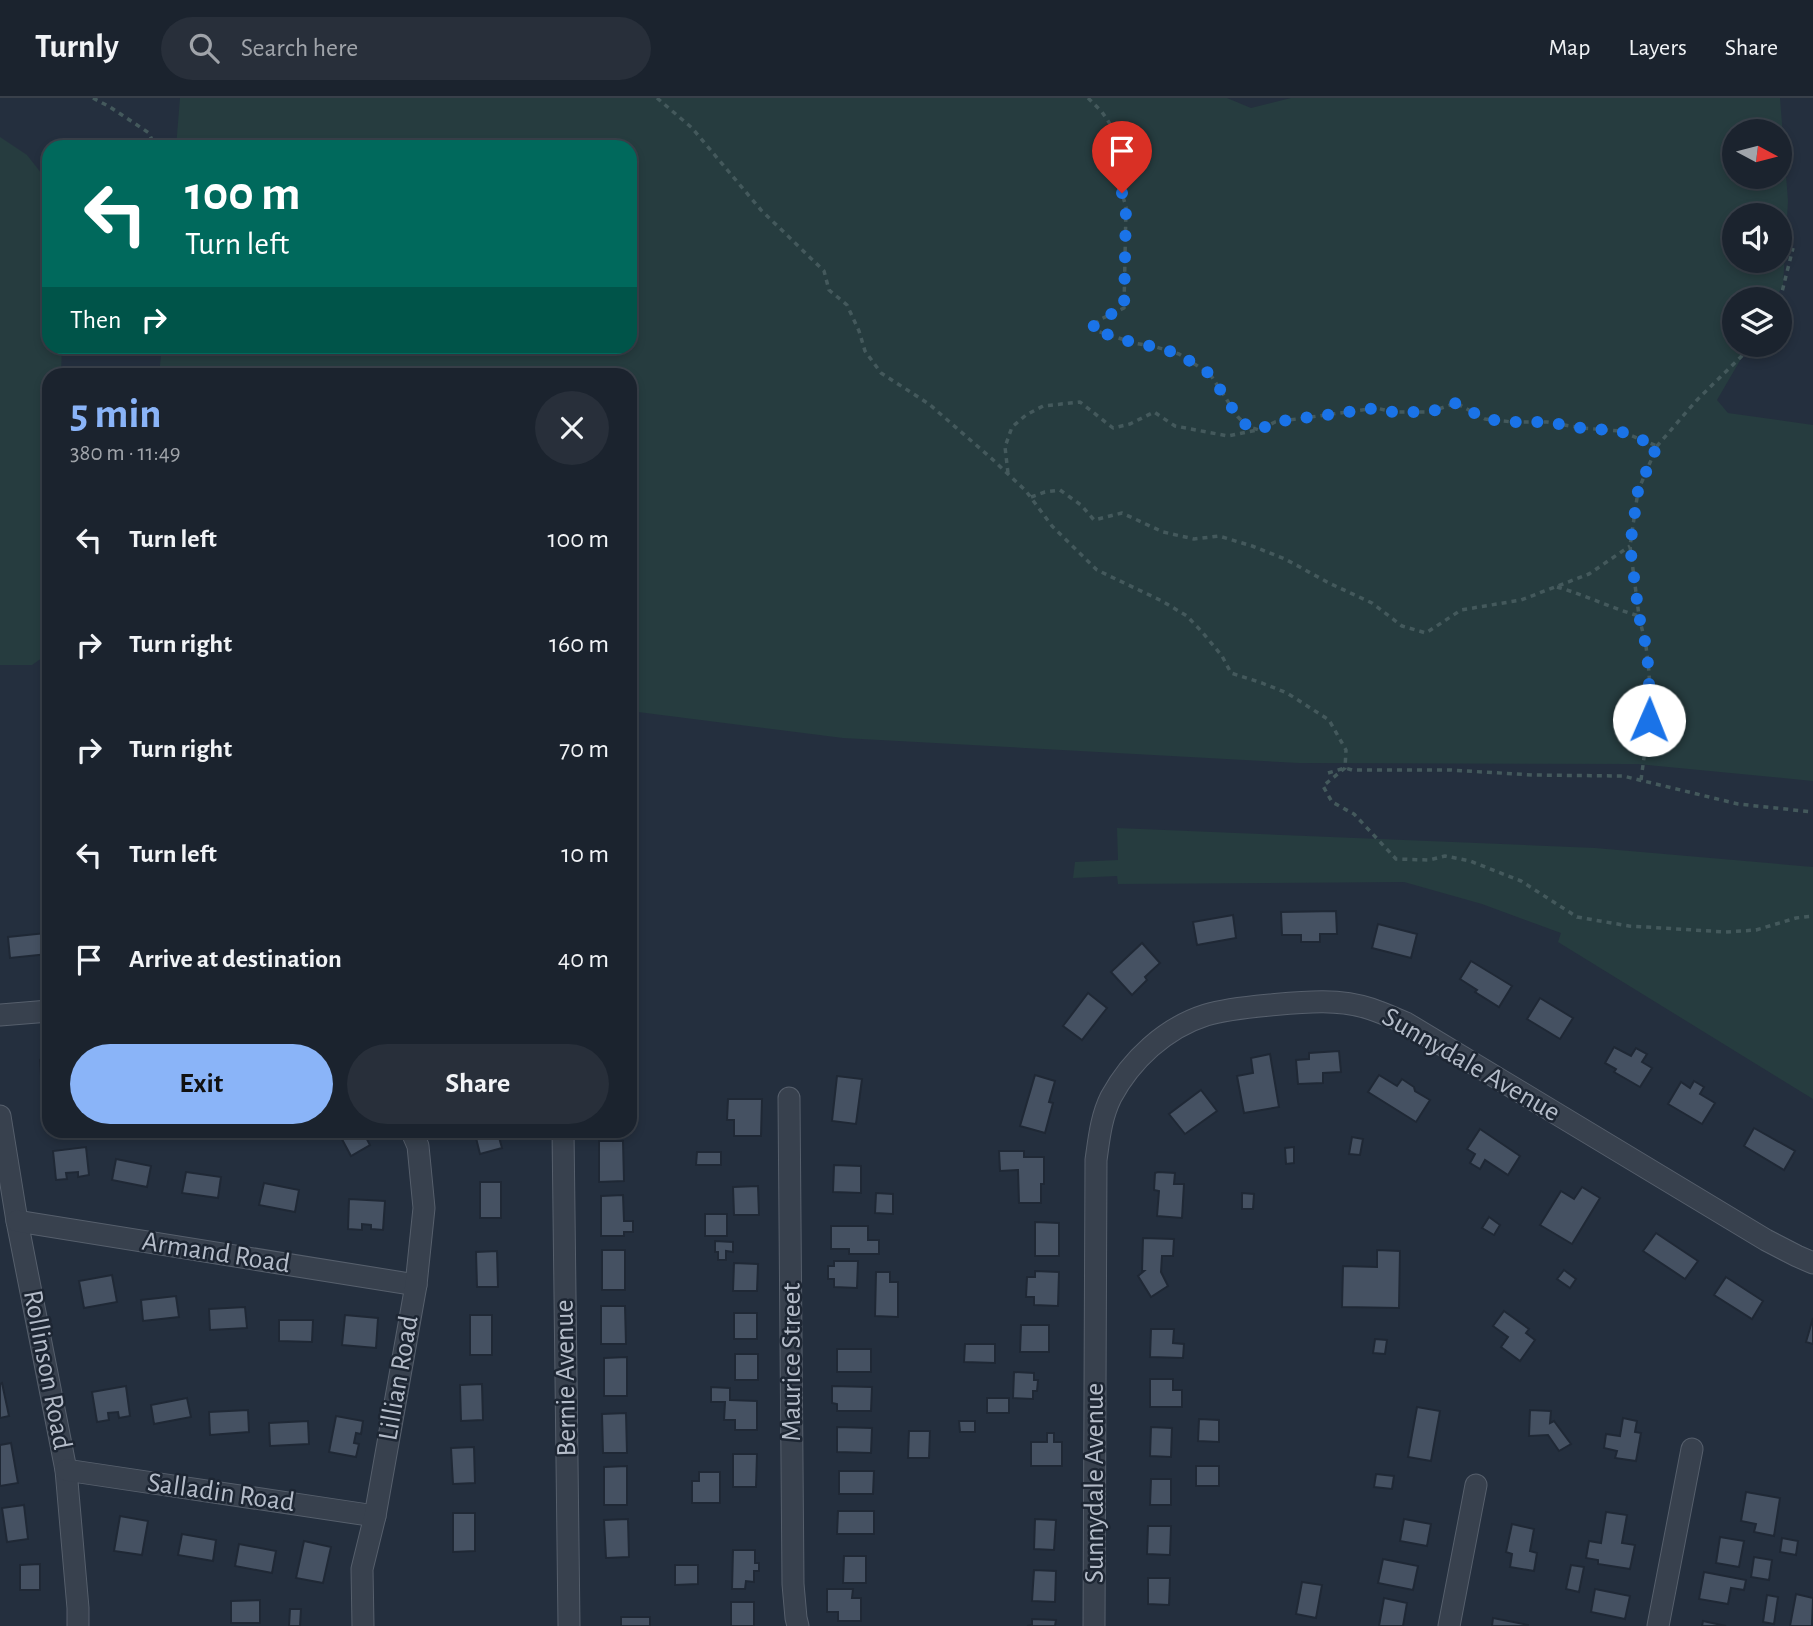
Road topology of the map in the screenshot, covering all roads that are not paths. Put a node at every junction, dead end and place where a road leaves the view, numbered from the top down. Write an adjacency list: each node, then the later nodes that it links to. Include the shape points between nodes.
1 (42, 1012): 2 (street)
2 (0, 1015)
3 (789, 1098): 17 (street, Maurice Street, via 793,1584)
4 (0, 1116): 7 (street, Rollinson Road)
5 (414, 1138): 9 (street, Lillian Road, via 424,1208)
6 (563, 1138): 16 (street, Bernie Avenue)
7 (17, 1221): 9 (street, Armand Road); 11 (street, Rollinson Road)
8 (1813, 1263): 18 (street, Sunnydale Avenue, via 1766,1240 1406,1023 1368,1008 1332,1002 1249,1007 1206,1015 1174,1030 1128,1069 1110,1099 1096,1160)
9 (416, 1285): 13 (street, Lillian Road)
10 (1692, 1449): 20 (street)
11 (66, 1469): 13 (street, Salladin Road); 14 (street, Rollinson Road)
12 (1476, 1485): 19 (street)
13 (375, 1516): 15 (street, Lillian Road, via 362,1569)
14 (78, 1626)
15 (363, 1626)
16 (569, 1626)
17 (798, 1626)
18 (1094, 1626)
19 (1448, 1626)
20 (1658, 1626)

